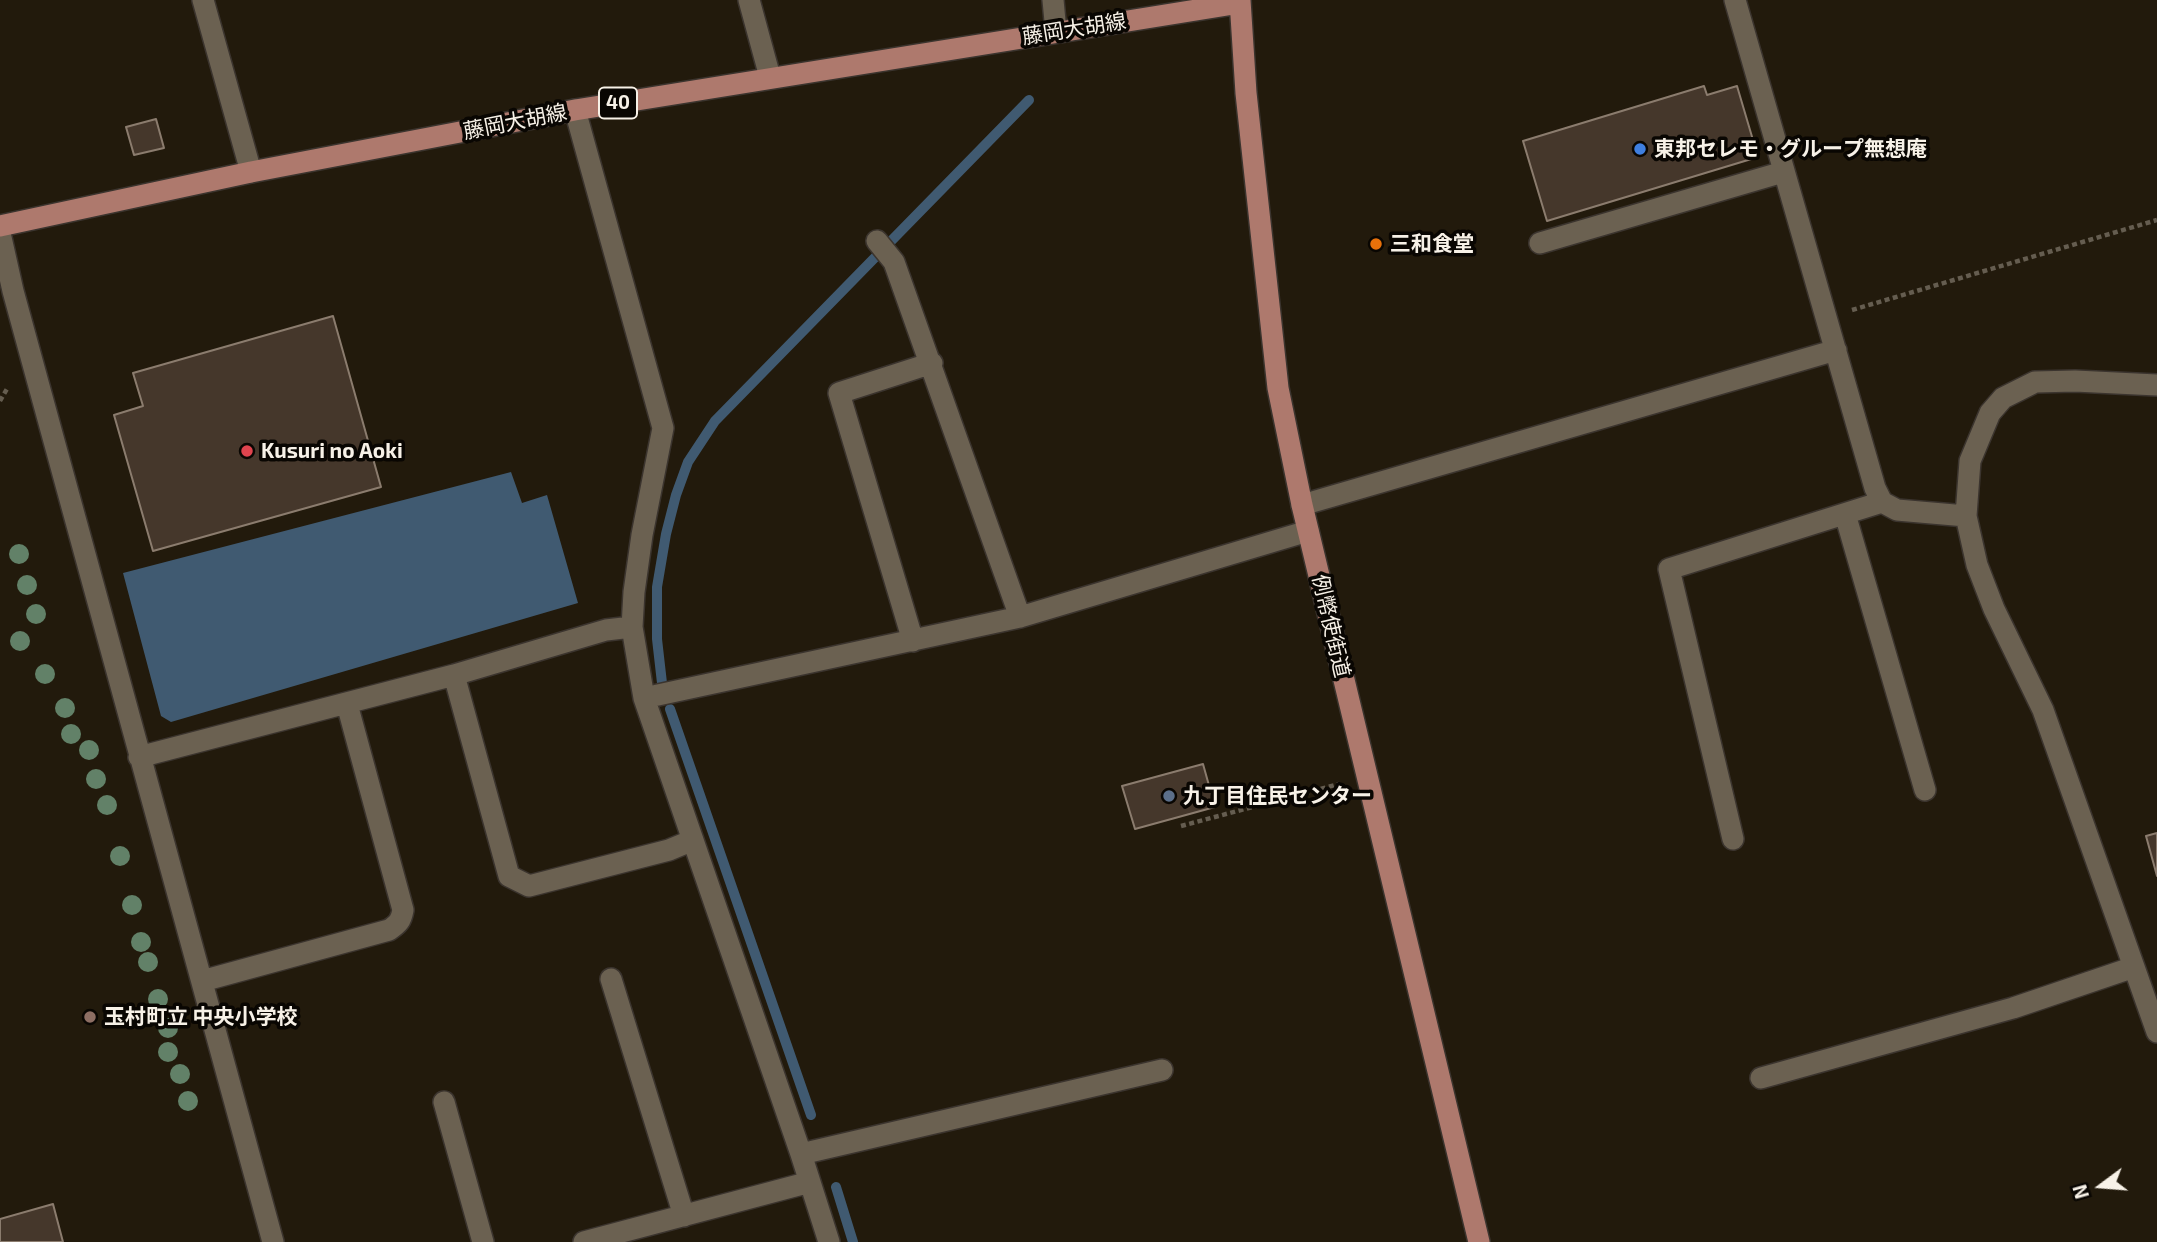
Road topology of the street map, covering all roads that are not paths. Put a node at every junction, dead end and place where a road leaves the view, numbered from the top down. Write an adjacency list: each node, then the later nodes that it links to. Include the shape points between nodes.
1 (203, 0): 9 (street)
2 (749, 0): 7 (street)
3 (1052, 0): 6 (street)
4 (1735, 0): 10 (street)
5 (1245, 1): 6 (main road, 藤岡大胡線 / 40); 19 (main road, 例幣使街道, via 1246,93 1278,388)
6 (1056, 32): 7 (main road, 藤岡大胡線 / 40)
7 (770, 78): 8 (main road, 藤岡大胡線 / 40)
8 (575, 110): 9 (main road, 藤岡大胡線 / 40); 24 (street, via 663,428 642,535)
9 (251, 172): 11 (main road, 藤岡大胡線 / 40)
10 (1783, 172): 14 (street); 15 (street)
11 (0, 226)
12 (0, 233): 29 (street)
13 (877, 241): 16 (street, via 894,262)
14 (1540, 243)
15 (1836, 350): 18 (street); 19 (street)
16 (932, 363): 23 (street); 25 (street, via 839,393)
17 (2157, 385): 21 (street, via 2035,382 2003,398 1990,413 1970,461)
18 (1882, 502): 20 (street); 21 (street, via 1897,510)
19 (1302, 505): 22 (main road, 例幣使街道)
20 (1845, 514): 30 (street); 31 (street, via 1669,569)
21 (1966, 516): 33 (street, via 1977,565 2043,710)
22 (1308, 531): 23 (street); 47 (main road, 例幣使街道)
23 (1020, 617): 25 (street)
24 (632, 627): 26 (street, via 606,630); 27 (street)
25 (913, 641): 27 (street)
26 (454, 675): 28 (street); 32 (street, via 509,876 530,886)
27 (644, 698): 32 (street)
28 (348, 704): 29 (street); 35 (street, via 402,918 388,930)
29 (139, 757): 35 (street)
30 (1925, 790)
31 (1733, 839)
32 (693, 840): 40 (street)
33 (2134, 967): 36 (street); 38 (street, via 2013,1008)
34 (611, 979): 42 (street)
35 (202, 981): 43 (street)
36 (2157, 1032)
37 (1162, 1070): 40 (street)
38 (1761, 1078)
39 (444, 1102): 44 (street)
40 (802, 1154): 41 (street)
41 (810, 1182): 42 (street); 46 (street)
42 (684, 1216): 45 (street)
43 (272, 1242)
44 (483, 1242)
45 (584, 1242)
46 (829, 1242)
47 (1479, 1242)

